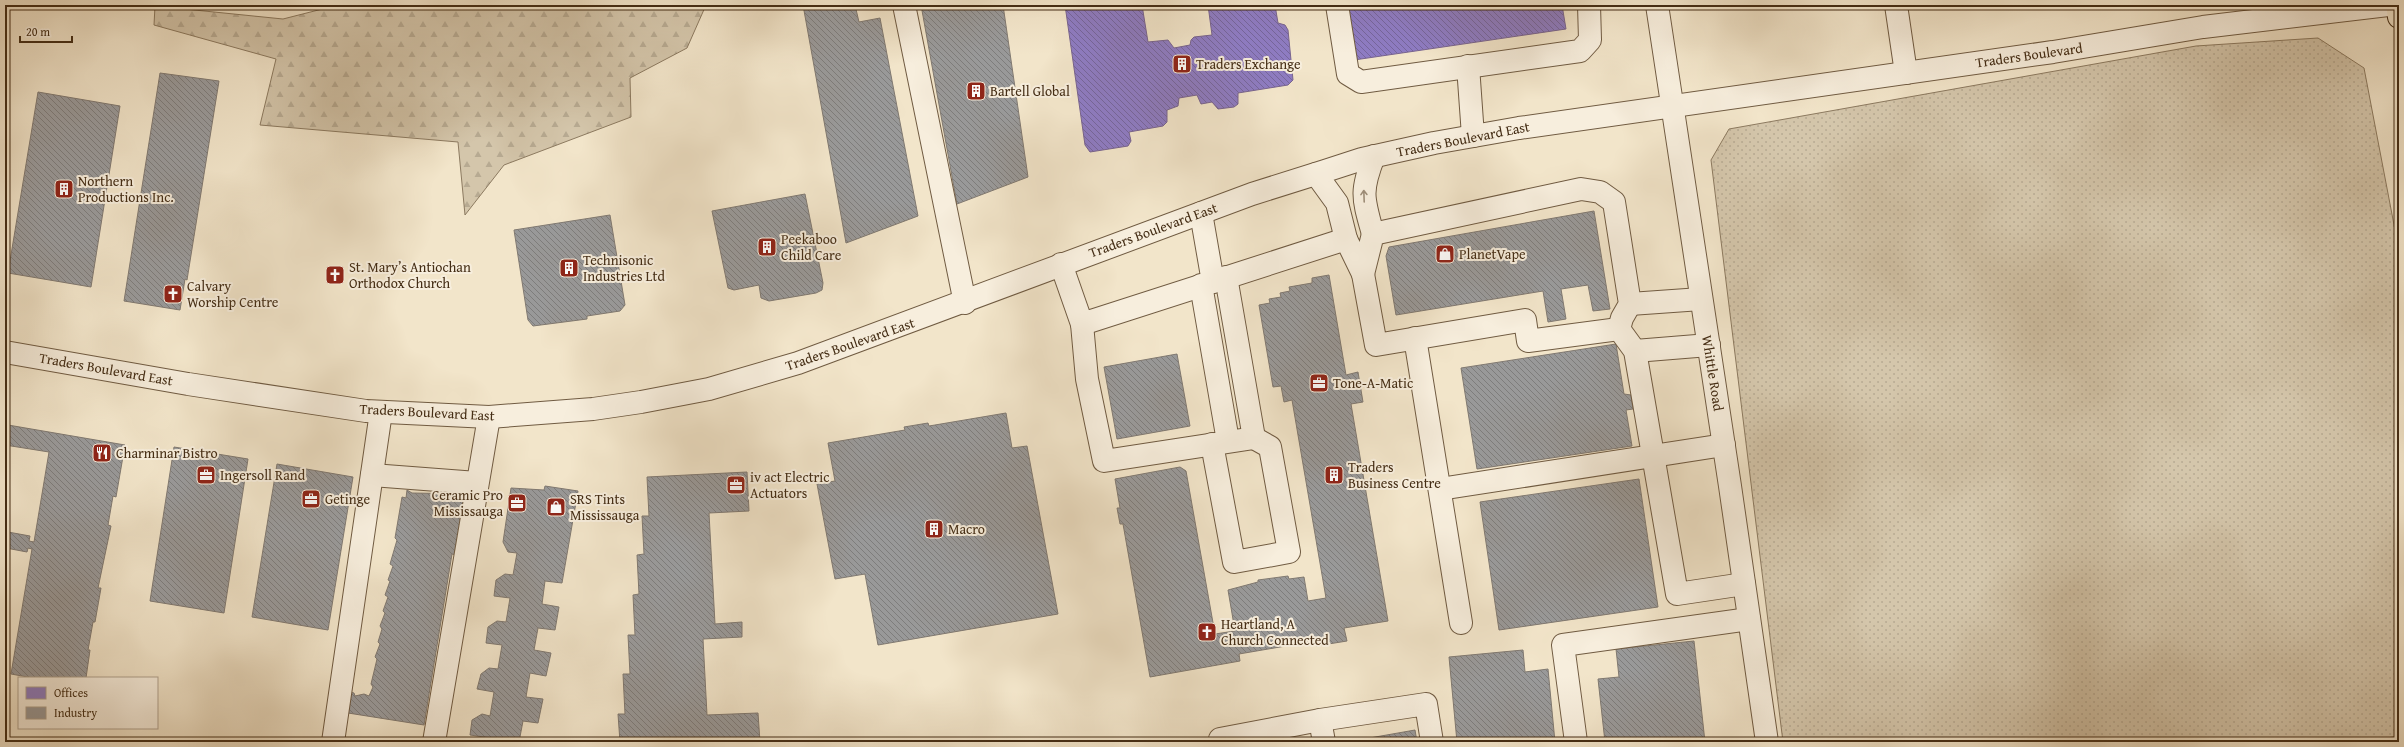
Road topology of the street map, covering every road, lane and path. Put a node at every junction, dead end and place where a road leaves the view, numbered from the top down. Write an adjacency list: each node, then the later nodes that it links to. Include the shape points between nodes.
1 (904, 5): 22 (street)
2 (1337, 5): 9 (street, via 1348,74 1361,82)
3 (1589, 5): 9 (street, via 1590,40 1580,51)
4 (1657, 5): 11 (street, Whittle Road)
5 (1896, 5): 10 (street)
6 (2388, 5): 10 (street, Traders Boulevard, via 2203,27 2109,44)
7 (2397, 5): 8 (main road)
8 (2399, 17)
9 (1468, 66): 12 (street)
10 (1906, 73): 11 (street, Traders Boulevard)
11 (1671, 107): 12 (street, Traders Boulevard East); 21 (street, Whittle Road)
12 (1473, 136): 13 (street, Traders Boulevard East)
13 (1374, 156): 14 (street, Traders Boulevard East); 16 (street, one-way to 13, via 1364,194 1364,181)
14 (1316, 174): 15 (street, Traders Boulevard East); 17 (street, via 1337,203)
15 (1201, 213): 18 (street, Traders Boulevard East); 20 (street)
16 (1373, 234): 19 (street); 23 (street, via 1581,189 1600,192 1614,202)
17 (1346, 239): 19 (street); 20 (street)
18 (1061, 264): 22 (street, Traders Boulevard East); 24 (street)
19 (1363, 274): 26 (street, via 1376,345)
20 (1214, 281): 24 (street); 32 (street); 33 (street)
21 (1701, 299): 23 (street); 27 (street, Whittle Road)
22 (965, 303): 31 (street, Traders Boulevard East, via 798,363 709,389 593,409)
23 (1630, 304): 25 (street)
24 (1082, 324): 33 (street, via 1087,379 1104,461)
25 (1619, 329): 26 (street, via 1528,341 1525,320); 28 (street)
26 (1415, 338): 38 (street)
27 (1709, 345): 28 (street); 34 (street, Whittle Road)
28 (1635, 351): 35 (street)
29 (5, 352): 30 (street, Traders Boulevard East, via 188,384)
30 (381, 412): 31 (street, Traders Boulevard East); 36 (street)
31 (489, 417): 37 (street)
32 (1254, 438): 33 (street); 33 (street, via 1270,447 1289,552 1234,562)
33 (1220, 443)
34 (1724, 445): 35 (street); 39 (street, Whittle Road)
35 (1653, 455): 38 (street); 39 (street, via 1677,594)
36 (372, 475): 37 (street); 44 (street)
37 (477, 483): 45 (street)
38 (1440, 489): 41 (street)
39 (1744, 584): 40 (street, Whittle Road)
40 (1750, 619): 48 (street, via 1563,645); 49 (street, Whittle Road)
41 (1462, 623)
42 (1320, 720): 43 (street); 46 (street); 47 (street, via 1426,704)
43 (1215, 741)
44 (333, 742)
45 (434, 742)
46 (1324, 742)
47 (1432, 742)
48 (1576, 742)
49 (1767, 742)

